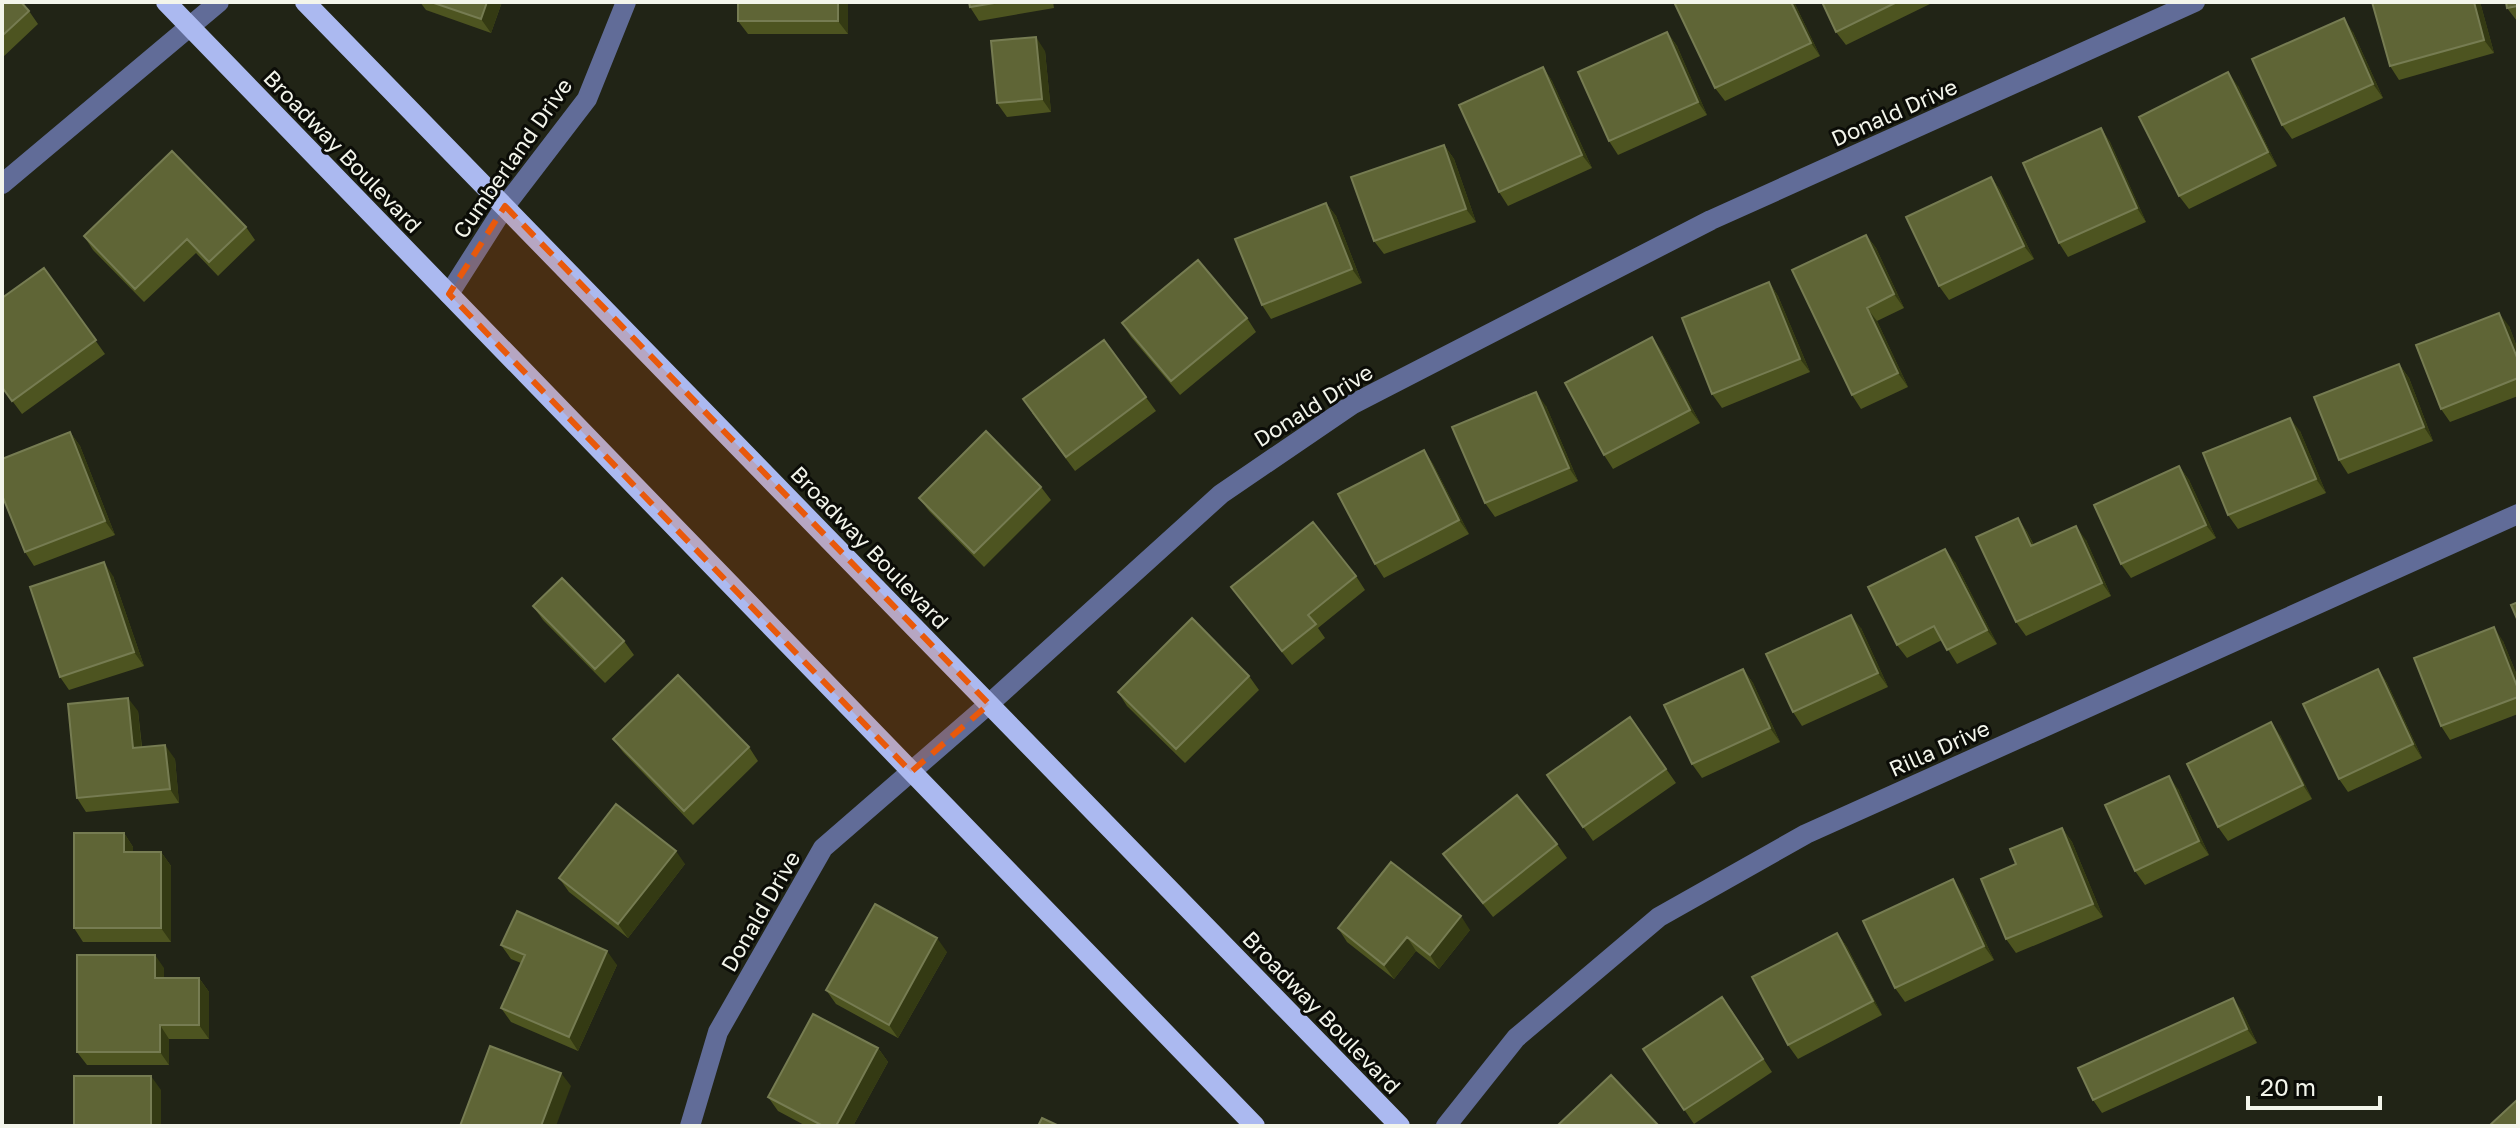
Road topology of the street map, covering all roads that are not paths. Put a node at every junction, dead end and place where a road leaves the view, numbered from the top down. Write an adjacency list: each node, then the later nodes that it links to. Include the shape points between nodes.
1 (166, 2): 6 (main road, Broadway Boulevard)
2 (219, 2): 6 (street)
3 (305, 2): 8 (main road, Broadway Boulevard)
4 (626, 2): 8 (street, Cumberland Drive, via 587,99)
5 (2195, 2): 11 (street, Donald Drive, via 1711,220 1353,404 1221,494)
6 (189, 26): 7 (street); 9 (main road, Broadway Boulevard)
7 (2, 184)
8 (505, 206): 9 (street, Cumberland Drive); 11 (main road, Broadway Boulevard)
9 (449, 294): 12 (main road, Broadway Boulevard)
10 (2518, 514): 16 (street, Rilla Drive, via 1806,834 1659,917 1516,1038)
11 (989, 704): 12 (street, Donald Drive); 15 (main road, Broadway Boulevard)
12 (911, 772): 13 (street, Donald Drive, via 823,848 718,1032); 14 (main road, Broadway Boulevard)
13 (690, 1126)
14 (1255, 1126)
15 (1400, 1126)
16 (1446, 1126)

